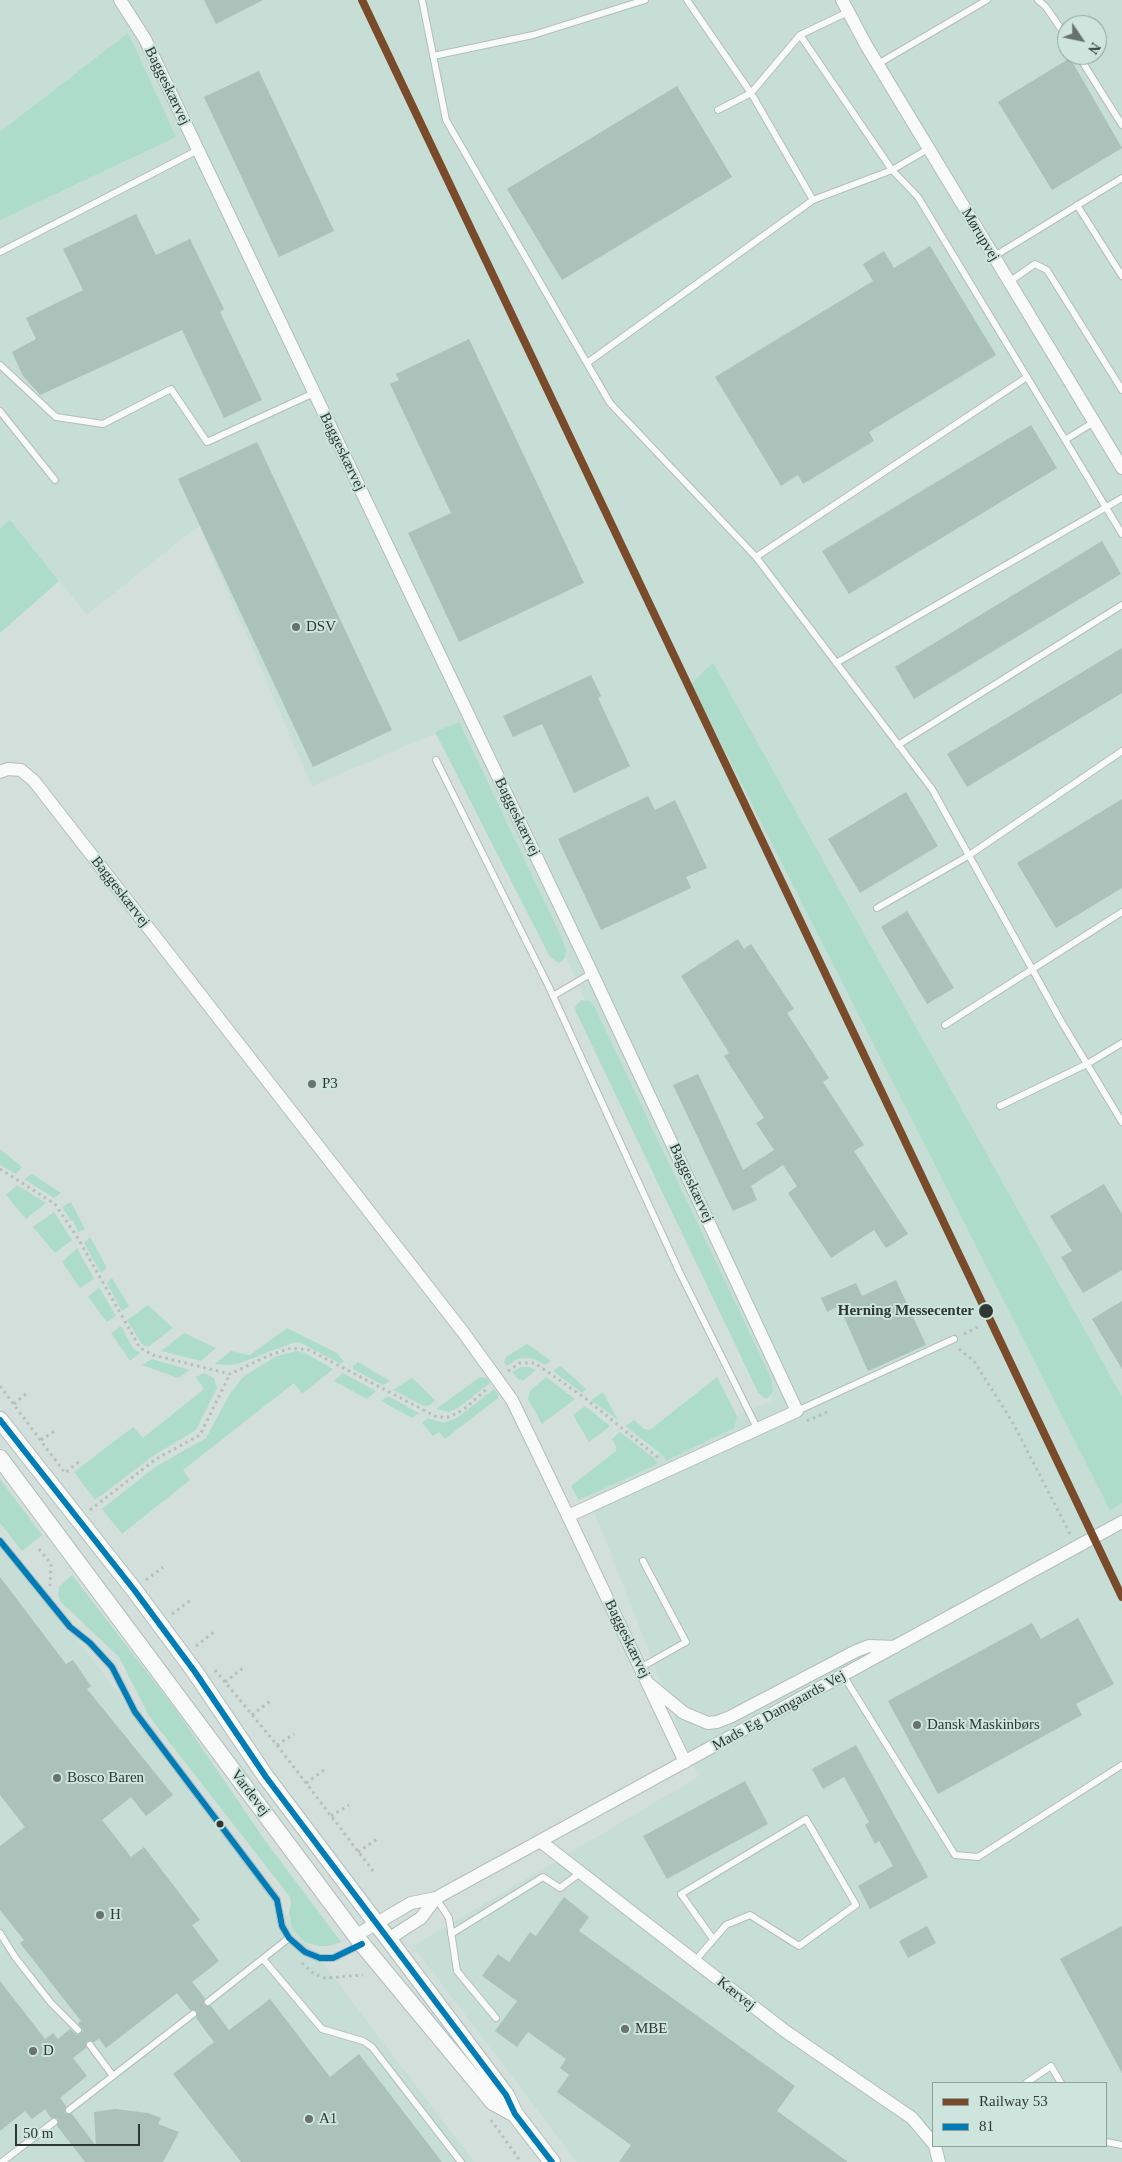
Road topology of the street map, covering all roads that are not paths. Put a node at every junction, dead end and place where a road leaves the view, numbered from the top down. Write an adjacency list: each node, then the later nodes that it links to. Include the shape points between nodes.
1 (120, 0): 17 (street, Baggeskærvej, via 145,39)
2 (422, 0): 10 (lane)
3 (646, 0): 10 (lane, via 534,35)
4 (687, 0): 13 (lane)
5 (987, 0): 11 (lane)
6 (1038, 0): 8 (lane)
7 (845, 6): 9 (lane); 11 (street, Mørupvej)
8 (1057, 23)
9 (800, 35): 13 (lane); 18 (lane)
10 (433, 56): 26 (lane, via 446,120)
11 (878, 64): 16 (street, Mørupvej)
12 (1084, 65): 15 (lane)
13 (751, 93): 14 (lane); 20 (lane)
14 (718, 110)
15 (1122, 125)
16 (928, 149): 18 (lane); 23 (street, Mørupvej)
17 (198, 150): 22 (lane); 30 (street, Baggeskærvej)
18 (892, 170): 20 (lane); 28 (lane, via 918,197)
19 (1122, 178): 21 (lane)
20 (813, 200): 26 (lane)
21 (1077, 205): 23 (lane); 24 (lane)
22 (0, 252)
23 (993, 256): 25 (street, Mørupvej)
24 (1122, 276)
25 (1009, 282): 29 (lane, via 1035,264 1047,270); 32 (street, Mørupvej)
26 (587, 363): 40 (lane, via 610,403)
27 (0, 365): 30 (lane, via 56,417 103,424 171,388 207,442)
28 (1027, 378): 33 (lane); 40 (lane)
29 (1122, 390)
30 (314, 393): 51 (street, Baggeskærvej)
31 (0, 411): 36 (lane)
32 (1094, 422): 33 (lane); 34 (street, Mørupvej)
33 (1065, 440): 38 (lane)
34 (1118, 454): 35 (street, Mørupvej)
35 (1122, 468)
36 (55, 480)
37 (1122, 498): 38 (lane)
38 (1106, 508): 39 (lane); 42 (lane)
39 (1122, 534)
40 (756, 556): 42 (lane)
41 (1122, 605): 43 (lane)
42 (836, 663): 43 (lane)
43 (898, 745): 47 (lane, via 932,790)
44 (1122, 751): 47 (lane)
45 (436, 760): 52 (lane)
46 (4, 770): 63 (street, Baggeskærvej, via 21,770 34,781 498,1379 525,1426)
47 (968, 856): 48 (lane); 50 (lane)
48 (877, 908)
49 (1122, 912): 50 (lane)
50 (1032, 970): 53 (lane); 55 (lane)
51 (592, 973): 52 (lane); 59 (street, Baggeskærvej)
52 (553, 996): 61 (lane, via 683,1279)
53 (946, 1025)
54 (1122, 1043): 55 (lane)
55 (1087, 1064): 56 (lane); 57 (lane)
56 (1000, 1106)
57 (1122, 1122)
58 (954, 1339): 59 (lane)
59 (797, 1411): 61 (street)
60 (4, 1429): 76 (street, Vardevej, via 135,1591 266,1777)
61 (758, 1430): 63 (street)
62 (0, 1458): 82 (street, Vardevej)
63 (568, 1516): 68 (street, Baggeskærvej)
64 (1122, 1522): 67 (street, Mads Eg Damgaards Vej)
65 (0, 1541): 79 (lane, via 70,1627 112,1667 135,1712 277,1900 282,1926)
66 (643, 1561): 68 (lane, via 686,1642)
67 (896, 1647): 69 (street, Mads Eg Damgaards Vej); 70 (street, via 869,1646 856,1651 717,1722 708,1723 684,1713)
68 (640, 1668): 70 (street, Baggeskærvej)
69 (843, 1675): 71 (street, Mads Eg Damgaards Vej); 72 (lane, via 955,1855 978,1857)
70 (648, 1683): 71 (street, Baggeskærvej)
71 (685, 1762): 73 (street, Mads Eg Damgaards Vej)
72 (1122, 1765)
73 (540, 1842): 74 (street, Kærvej); 75 (street, Mads Eg Damgaards Vej)
74 (580, 1873): 78 (lane, via 560,1888 543,1877); 84 (street, Kærvej)
75 (436, 1898): 76 (street, Mads Eg Damgaards Vej, via 411,1903); 78 (lane, via 449,1918); 80 (street, Mads Eg Damgaards Vej, via 421,1918)
76 (378, 1923): 80 (street, Vardevej); 82 (street, Mads Eg Damgaards Vej)
77 (0, 1933): 88 (lane, via 51,2003)
78 (451, 1934): 87 (lane, via 457,1971)
79 (289, 1938): 82 (lane, via 304,1952 320,1958 333,1958); 83 (lane)
80 (390, 1938): 82 (street, Mads Eg Damgaards Vej); 94 (street, Vardevej, via 506,2095)
81 (713, 1939): 81 (lane, via 726,1925 750,1915 800,1946 856,1906 806,1819 681,1894); 84 (lane)
82 (362, 1944): 94 (street, Vardevej, via 493,2102)
83 (263, 1959): 85 (lane); 101 (lane, via 322,2029 363,2041 372,2047)
84 (694, 1962): 96 (street, Kærvej, via 785,2031 912,2118)
85 (208, 2002)
86 (193, 2014): 90 (lane)
87 (496, 2018)
88 (78, 2030)
89 (90, 2045): 90 (lane)
90 (114, 2076): 93 (lane)
91 (1027, 2082): 92 (lane, via 1051,2066)
92 (1060, 2082)
93 (69, 2110)
94 (515, 2114): 102 (street, Vardevej)
95 (54, 2122): 100 (lane)
96 (932, 2142)
97 (1107, 2142): 98 (lane)
98 (1122, 2145)
99 (935, 2147): 103 (street, Kærvej)
100 (2, 2162)
101 (461, 2162)
102 (552, 2162)
103 (939, 2162)

